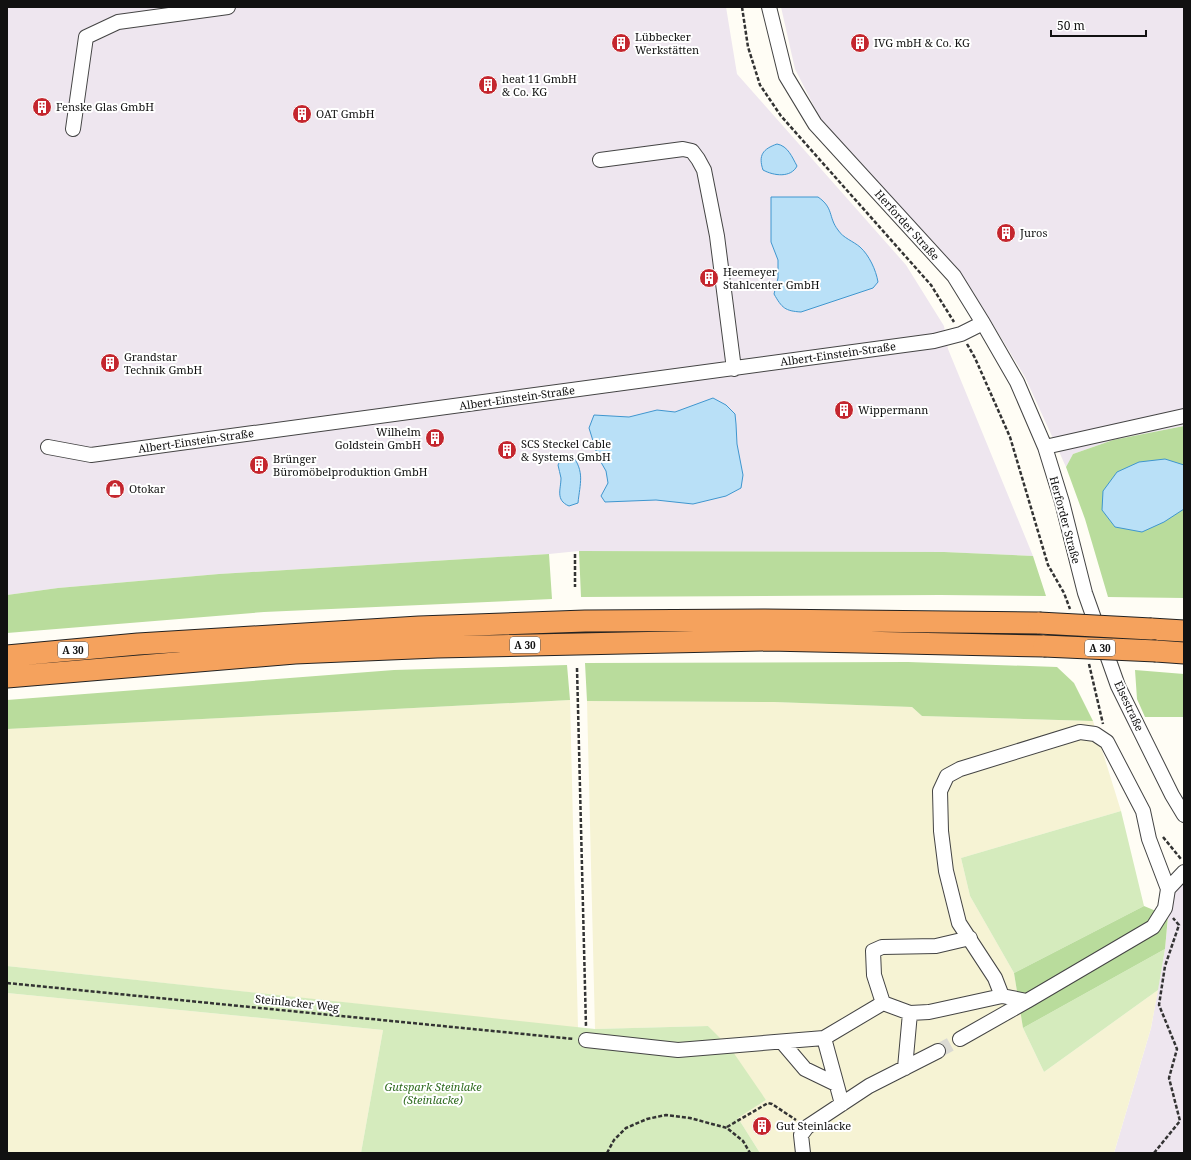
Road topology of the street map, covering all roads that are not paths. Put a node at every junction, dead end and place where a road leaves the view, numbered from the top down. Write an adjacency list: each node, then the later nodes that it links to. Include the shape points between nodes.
1 (228, 7): 3 (street, via 118,22 86,37)
2 (769, 7): 5 (street, Herforder Straße, via 786,76 815,124 954,276)
3 (73, 129)
4 (600, 160): 6 (street, via 683,149 692,151 698,159 704,170 717,236)
5 (983, 322): 6 (street, Albert-Einstein-Straße, via 961,334 934,341); 9 (street, Herforder Straße, via 1017,382)
6 (734, 369): 8 (street, Albert-Einstein-Straße, via 91,455)
7 (1184, 416): 9 (street)
8 (48, 447)
9 (1045, 447): 10 (street, Herforder Straße)
10 (1085, 593): 15 (street, Elsestraße, via 1118,686)
11 (1184, 631): 13 (highway, A 30, bridge, via 1039,623 585,621 419,627 138,644)
12 (1184, 653): 14 (highway, A 30, bridge, via 1044,646 768,640 296,652)
13 (7, 656)
14 (7, 677)
15 (1184, 815)
16 (1184, 872): 17 (street)
17 (1168, 889): 18 (street, via 1149,839 1143,811 1108,742 1095,734 1080,732 960,769 947,776 940,791 946,871 960,923); 20 (street, via 1165,908 1153,927)
18 (970, 938): 19 (street, via 995,978); 21 (street, via 936,946 882,947 873,951 874,975)
19 (1002, 996): 20 (street); 22 (street, via 929,1012)
20 (1027, 1001): 24 (street)
21 (883, 1002): 22 (street); 23 (street)
22 (910, 1013): 28 (street)
23 (824, 1038): 26 (street); 29 (street)
24 (960, 1039)
25 (586, 1040): 26 (street, via 678,1050)
26 (782, 1042): 29 (street, via 805,1069)
27 (938, 1051): 28 (street)
28 (905, 1068): 30 (street, via 869,1086)
29 (836, 1084): 30 (street)
30 (842, 1104): 31 (street, via 807,1127 801,1136)
31 (803, 1153)

